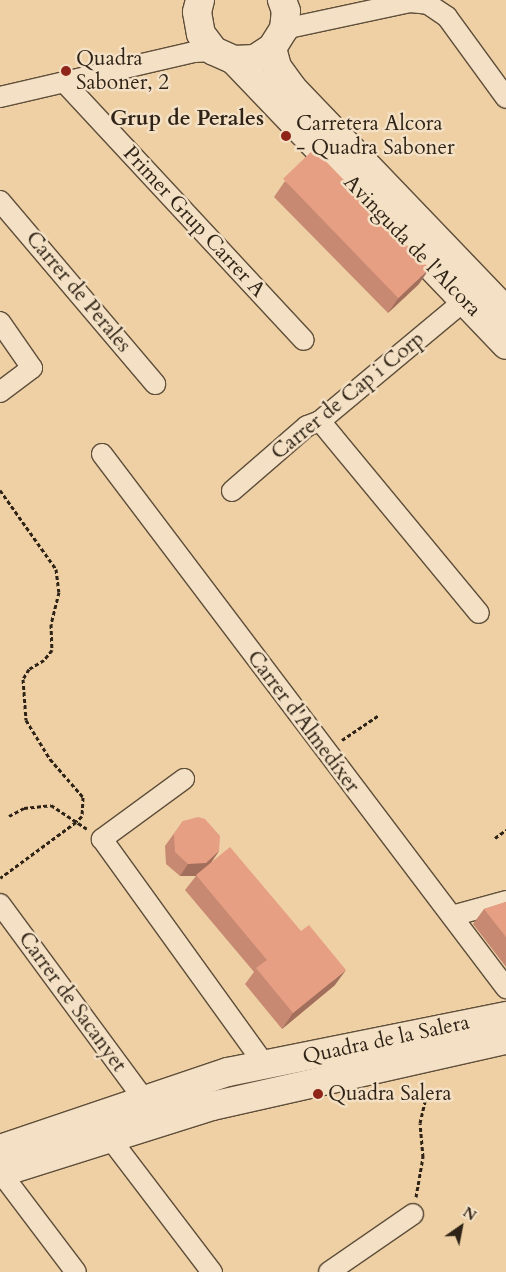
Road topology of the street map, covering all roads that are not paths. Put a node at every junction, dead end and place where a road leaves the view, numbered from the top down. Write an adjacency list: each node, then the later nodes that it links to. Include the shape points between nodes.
1 (282, 0): 3 (street, Avinguda de l'Alcora, via 286,11)
2 (203, 30): 3 (street, via 254,58); 4 (street); 8 (street, Avinguda de l'Alcora)
3 (278, 39): 6 (street, via 410,2 428,4 447,17); 9 (street, Avinguda de l'Alcora, via 277,67 292,88)
4 (64, 82): 5 (street); 11 (street, Primer Grup Carrer A)
5 (0, 97)
6 (506, 98)
7 (0, 201): 13 (street, Carrer de Perales)
8 (464, 301): 12 (street, Avinguda de l'Alcora); 15 (street, Carrer de Cap i Corp)
9 (506, 311)
10 (0, 322): 14 (street, via 32,368)
11 (304, 340)
12 (506, 345)
13 (155, 384)
14 (0, 392)
15 (320, 422): 17 (street, Carrer de Cap i Corp, via 307,426); 18 (street)
16 (102, 454): 22 (street, Carrer d'Almedíxer)
17 (232, 491)
18 (479, 613)
19 (184, 779): 26 (street, via 102,839)
20 (506, 901): 22 (street)
21 (0, 904): 30 (street, Carrer de Sacanyet)
22 (452, 916): 23 (street, Carrer d'Almedíxer)
23 (506, 988)
24 (506, 1016): 26 (street, Quadra de la Salera)
25 (506, 1040): 28 (street, Quadra de la Salera)
26 (266, 1066): 27 (street, Quadra de la Salera); 28 (street)
27 (228, 1072): 29 (street); 30 (street, Quadra de la Salera)
28 (275, 1091): 29 (street, Quadra de la Salera)
29 (235, 1100): 31 (street, Quadra de la Salera)
30 (145, 1101): 31 (street, Quadra de la Salera)
31 (102, 1128): 32 (street, Quadra de la Salera); 33 (street, Quadra de la Salera); 36 (street)
32 (0, 1149)
33 (0, 1173): 35 (street)
34 (413, 1214): 37 (street)
35 (76, 1272)
36 (212, 1272)
37 (329, 1272)

